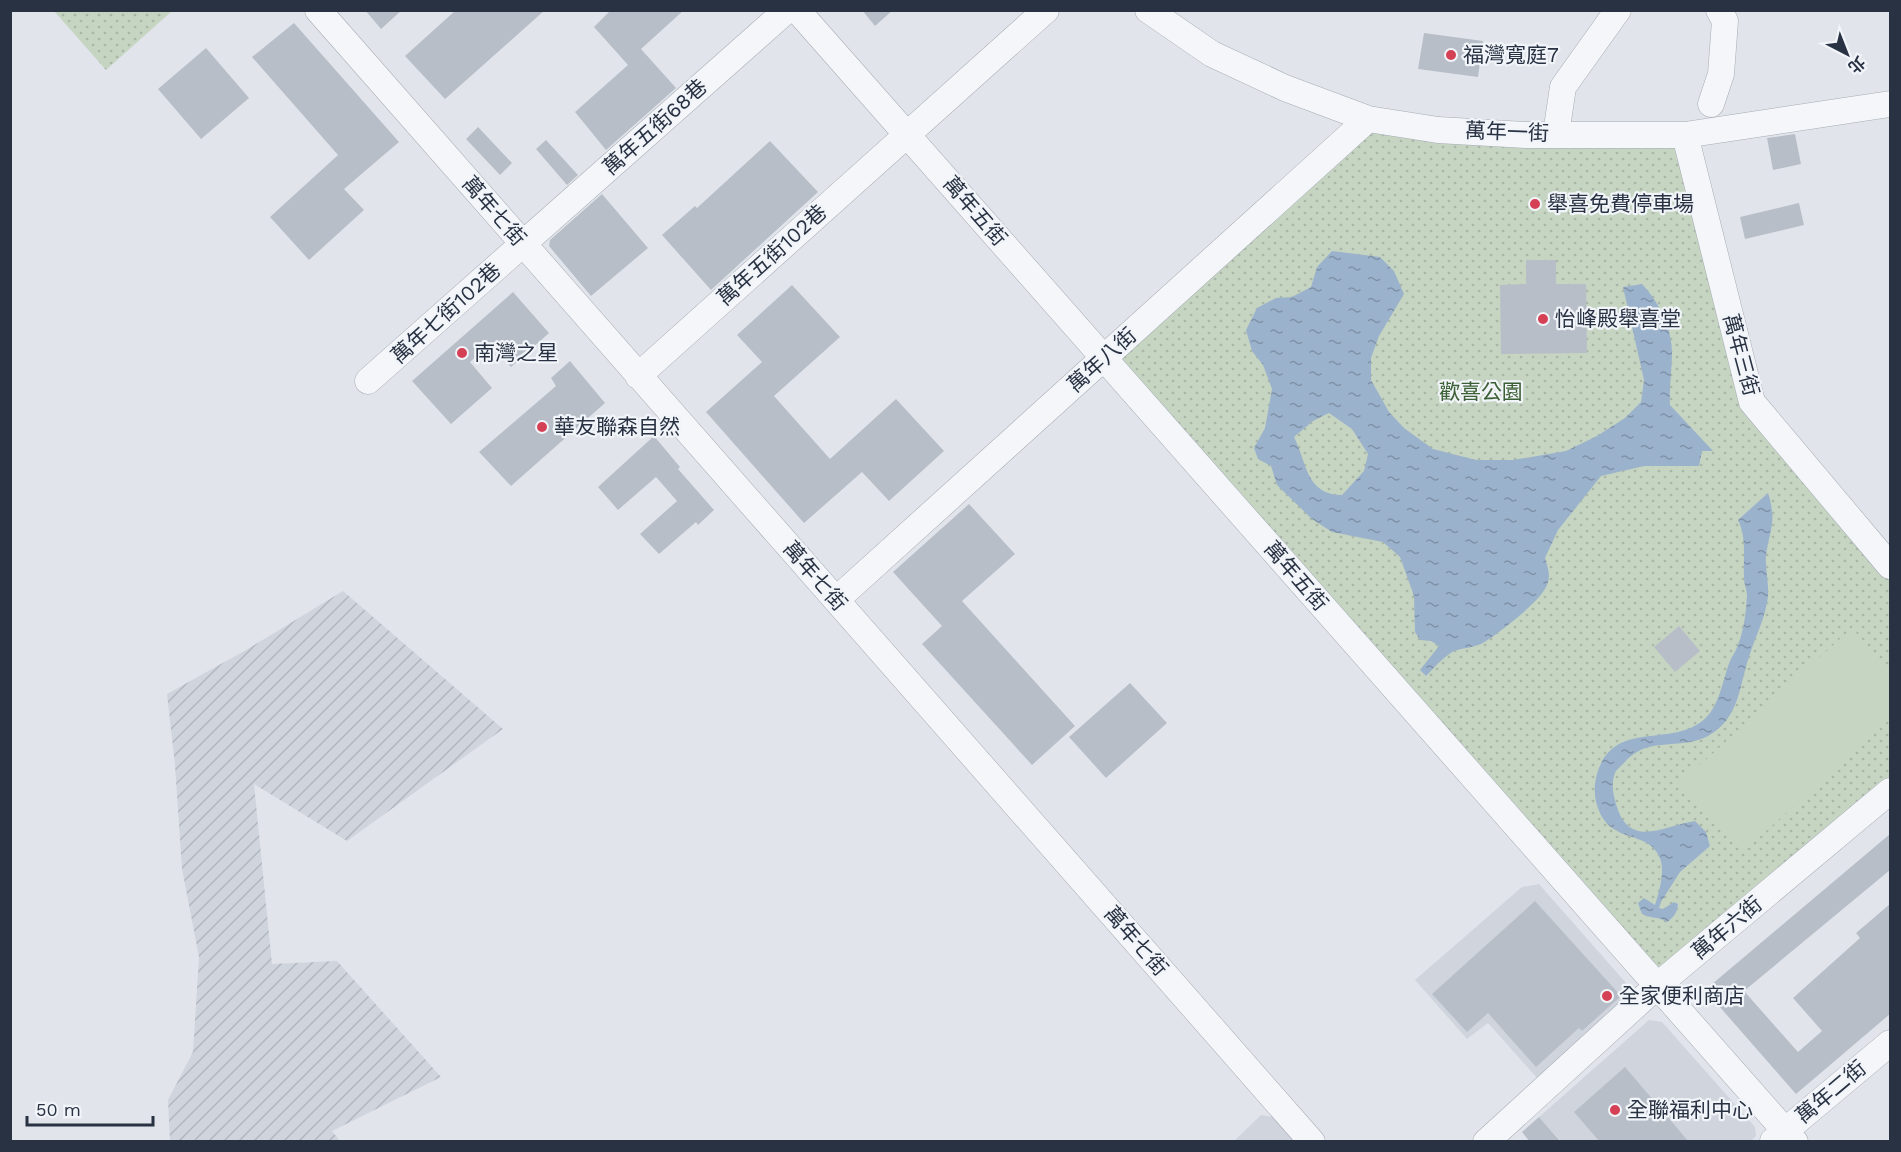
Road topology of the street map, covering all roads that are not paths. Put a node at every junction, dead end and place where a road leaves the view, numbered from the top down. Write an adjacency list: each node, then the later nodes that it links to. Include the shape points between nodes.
1 (318, 10): 14 (street, 萬年七街)
2 (787, 10): 14 (street, 萬年五街68巷)
3 (797, 10): 11 (street, 萬年五街)
4 (1046, 10): 11 (street, 萬年五街102巷)
5 (1148, 10): 10 (street, 萬年一街, via 1212,54 1285,88)
6 (1618, 10): 12 (street, via 1563,87)
7 (1719, 10): 8 (street, via 1725,21 1721,74)
8 (1711, 104)
9 (1890, 104): 13 (street, 萬年一街)
10 (1368, 119): 12 (street, 萬年一街, via 1438,130); 15 (street, 萬年八街)
11 (906, 134): 15 (street, 萬年五街); 16 (street, 萬年五街102巷)
12 (1556, 134): 13 (street, 萬年一街)
13 (1685, 135): 18 (street, 萬年三街, via 1752,402)
14 (523, 244): 16 (street, 萬年七街); 17 (street, 萬年七街102巷)
15 (1104, 358): 19 (street, 萬年八街); 21 (street, 萬年五街)
16 (639, 376): 19 (street, 萬年七街)
17 (368, 381)
18 (1890, 566)
19 (836, 600): 24 (street, 萬年七街)
20 (1890, 791): 21 (street, 萬年六街)
21 (1659, 985): 23 (street, 萬年五街); 25 (street, 萬年六街)
22 (1890, 1042): 23 (street, 萬年二街)
23 (1784, 1138)
24 (1312, 1142)
25 (1486, 1142)

